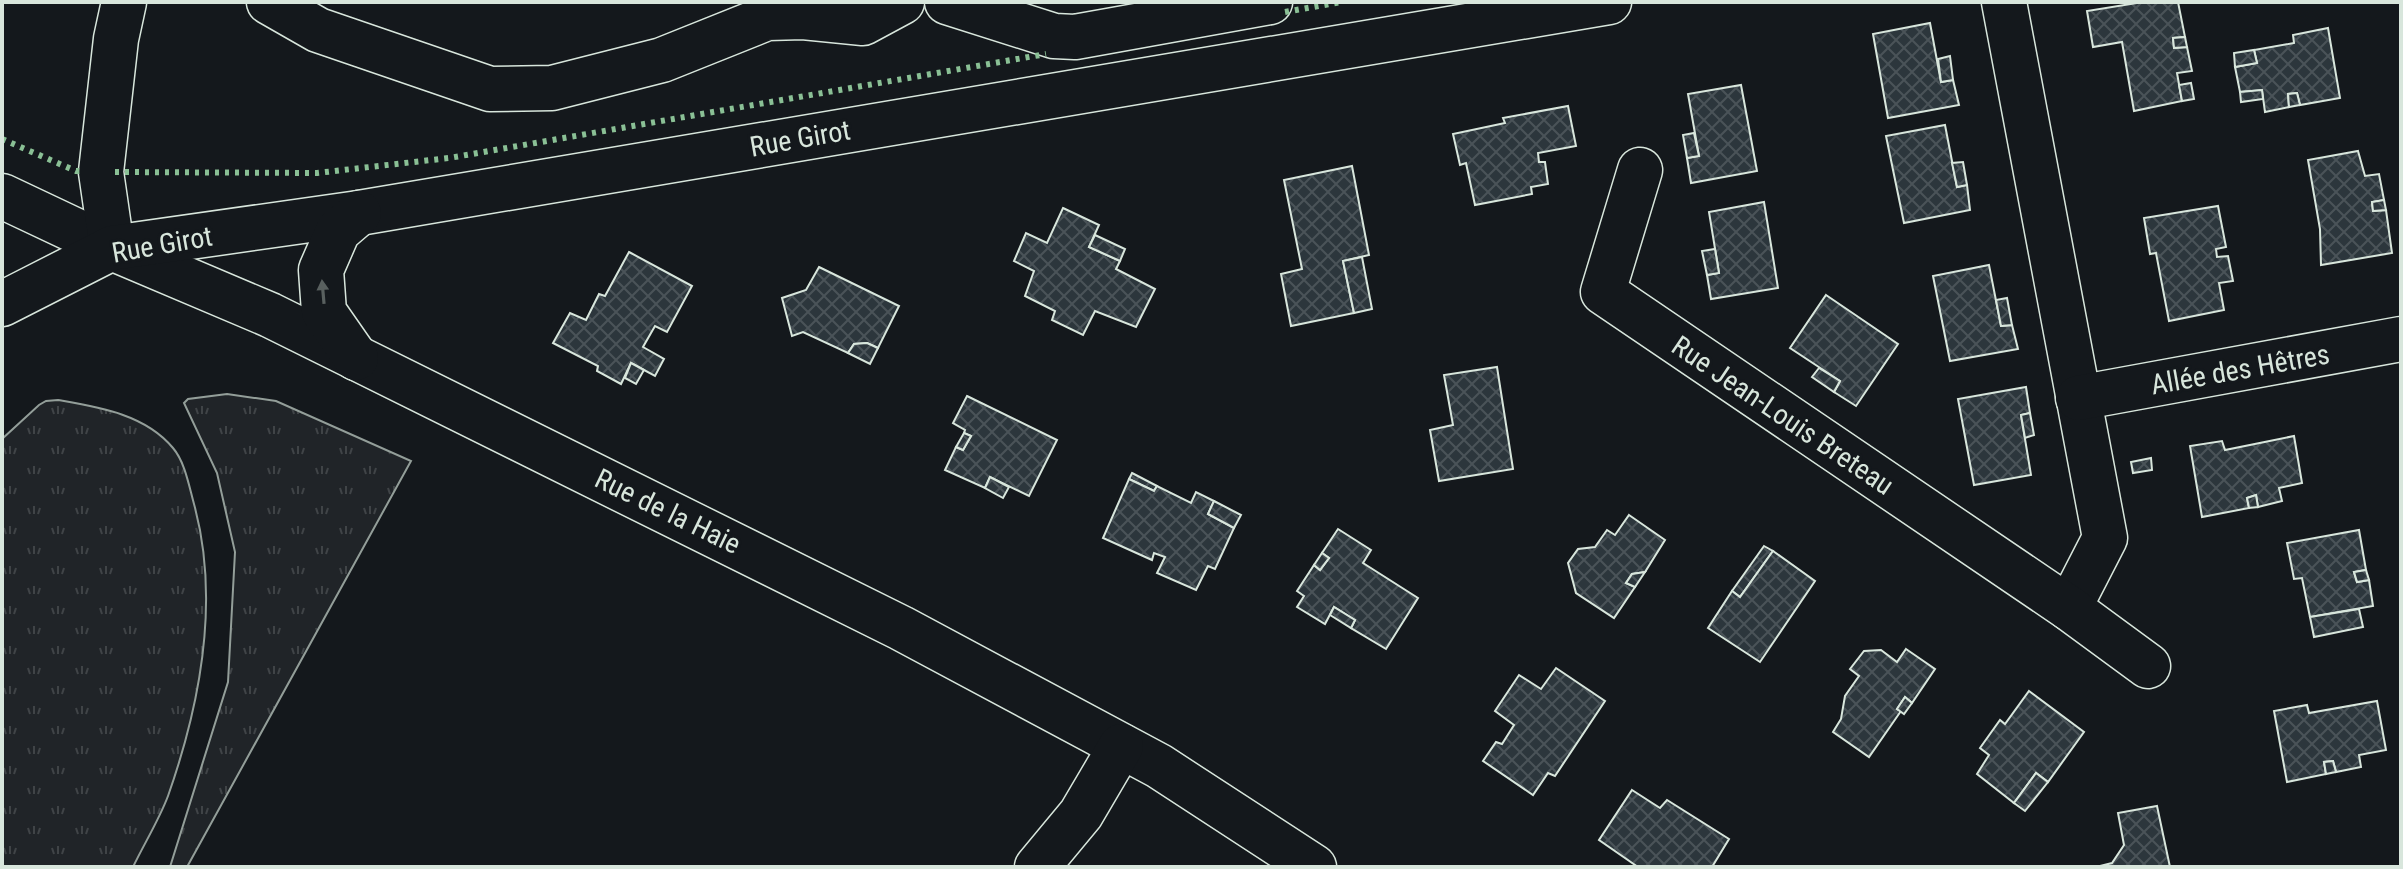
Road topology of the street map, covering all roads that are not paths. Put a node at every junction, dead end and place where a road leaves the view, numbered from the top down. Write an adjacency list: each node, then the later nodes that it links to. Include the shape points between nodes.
1 (124, 2): 11 (street, via 101,172)
2 (269, 2): 3 (street, via 318,30 490,89 552,88 662,60 767,18 863,23)
3 (902, 2)
4 (947, 2): 5 (street, via 1054,36 1075,37)
5 (1270, 2)
6 (1609, 2): 10 (street, Rue Girot)
7 (2004, 2): 15 (street)
8 (1640, 170): 16 (street, Rue Jean-Louis Breteau, via 1603,292)
9 (2, 196): 11 (street, Rue de la Haie)
10 (359, 213): 11 (street, Rue Girot); 14 (street, one-way to 10, via 324,312 321,270 338,231)
11 (112, 248): 12 (street, Rue Girot); 14 (street, Rue de la Haie, via 270,315)
12 (2, 304)
13 (2401, 339): 15 (street, Allée des Hêtres)
14 (357, 360): 18 (street, Rue de la Haie, via 901,628)
15 (2078, 398): 16 (street, via 2105,538)
16 (2069, 608): 17 (street, Rue Jean-Louis Breteau)
17 (2148, 666)
18 (1121, 746): 19 (street, via 1081,814); 20 (street, Rue de la Haie)
19 (1037, 867)
20 (1314, 867)

